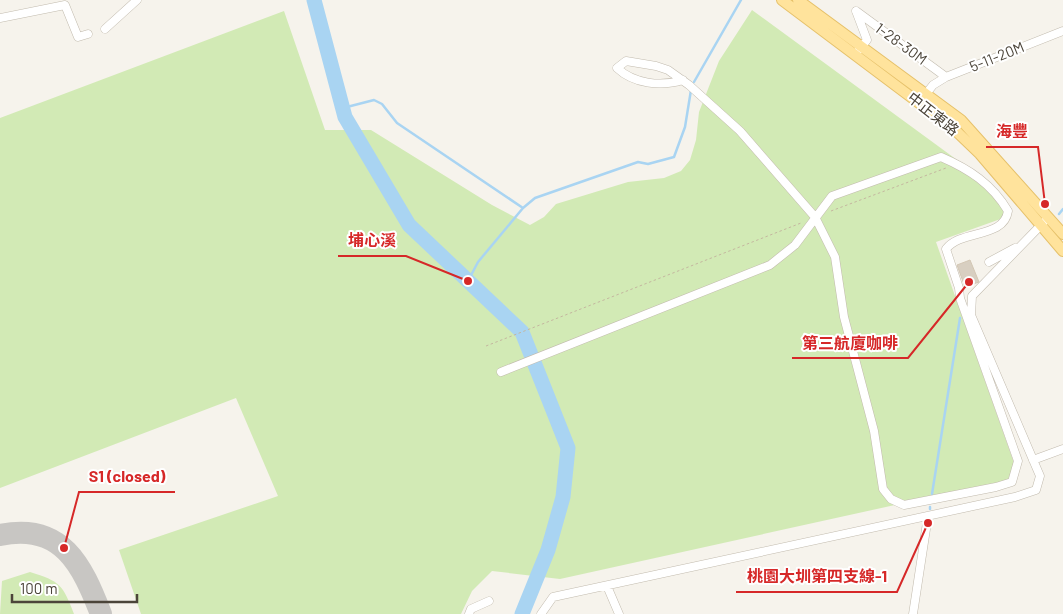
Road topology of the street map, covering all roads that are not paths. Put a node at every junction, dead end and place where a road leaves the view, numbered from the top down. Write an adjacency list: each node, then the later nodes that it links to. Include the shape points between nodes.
1 (137, 0): 5 (street)
2 (782, 0): 8 (main road, 中正東路)
3 (798, 0): 8 (main road, 中正東路)
4 (0, 18): 7 (street, via 65,5 78,37)
5 (105, 29)
6 (1063, 31): 9 (street, 5-11-20M)
7 (88, 34)
8 (858, 51): 9 (street, 1-28-30M, via 867,40 856,11); 11 (main road, 中正東路); 13 (main road, 中正東路, via 955,130)
9 (946, 77): 11 (street, 5-11-20M)
10 (682, 80): 10 (street, via 656,66 626,61 618,68 628,78 662,84); 12 (street, via 740,131)
11 (926, 94): 13 (main road, 中正東路, via 961,120)
12 (815, 217): 12 (street, via 832,196 941,158 962,166 986,183 1008,211 1006,220 999,227 974,234 946,249 960,298 1018,461 1012,482 904,505 891,499 883,490 874,430 848,332 835,257); 18 (street, via 795,246 770,265)
13 (1045, 220): 14 (main road, 中正東路); 15 (street); 16 (main road, 中正東路)
14 (1063, 234)
15 (1021, 245): 17 (street); 20 (street, via 972,296 971,315)
16 (1063, 251)
17 (989, 262)
18 (503, 371)
19 (1063, 448): 20 (street)
20 (1033, 460): 21 (street, via 1040,476 1036,490)
21 (928, 516): 22 (street); 27 (street)
22 (607, 586): 25 (street, via 554,596); 26 (street)
23 (489, 601): 24 (street, via 471,609)
24 (469, 614)
25 (541, 614)
26 (619, 614)
27 (913, 614)

